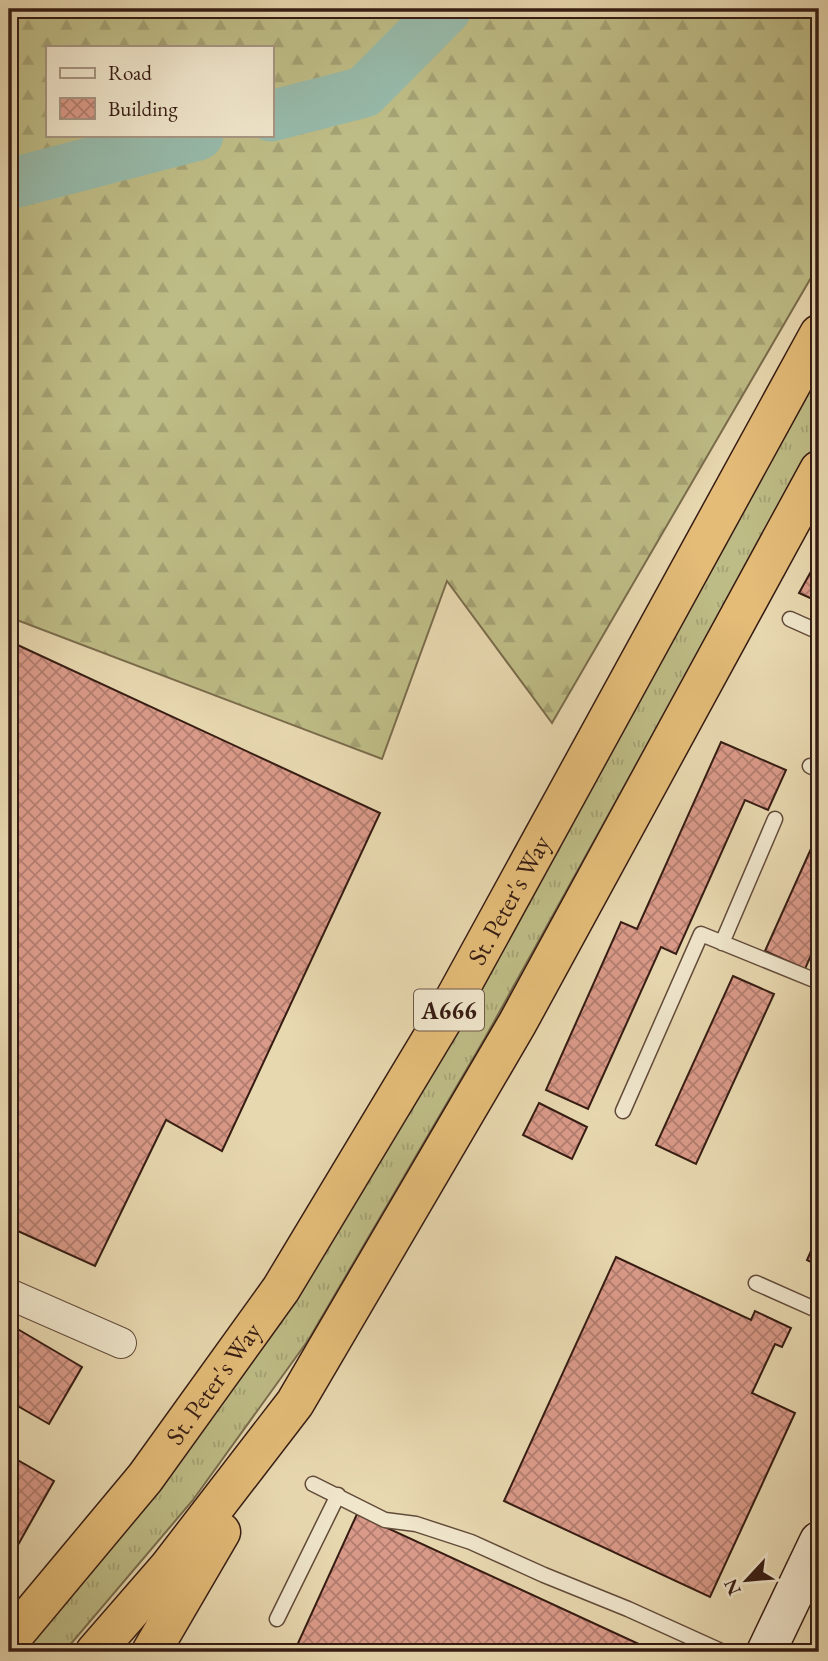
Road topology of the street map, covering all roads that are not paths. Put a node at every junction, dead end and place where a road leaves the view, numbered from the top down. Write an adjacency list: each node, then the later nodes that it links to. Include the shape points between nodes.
1 (819, 334): 19 (highway, St. Peter's Way / A666, via 444,1018 281,1289 145,1478)
2 (819, 470): 13 (highway, A666, via 517,1024)
3 (790, 619): 4 (lane)
4 (819, 632)
5 (775, 819): 6 (lane)
6 (722, 943): 7 (lane); 8 (lane, via 701,934)
7 (819, 982)
8 (623, 1111)
9 (756, 1283): 11 (lane)
10 (9, 1294): 12 (street)
11 (819, 1311)
12 (121, 1343)
13 (295, 1403): 21 (highway, A666, via 168,1568); 22 (highway)
14 (313, 1484): 15 (lane)
15 (338, 1496): 18 (lane); 23 (lane, via 385,1520 416,1524 471,1542)
16 (819, 1541): 17 (main road)
17 (809, 1586): 20 (main road)
18 (277, 1619)
19 (9, 1641)
20 (773, 1648)
21 (95, 1652)
22 (151, 1652)
23 (723, 1652)

